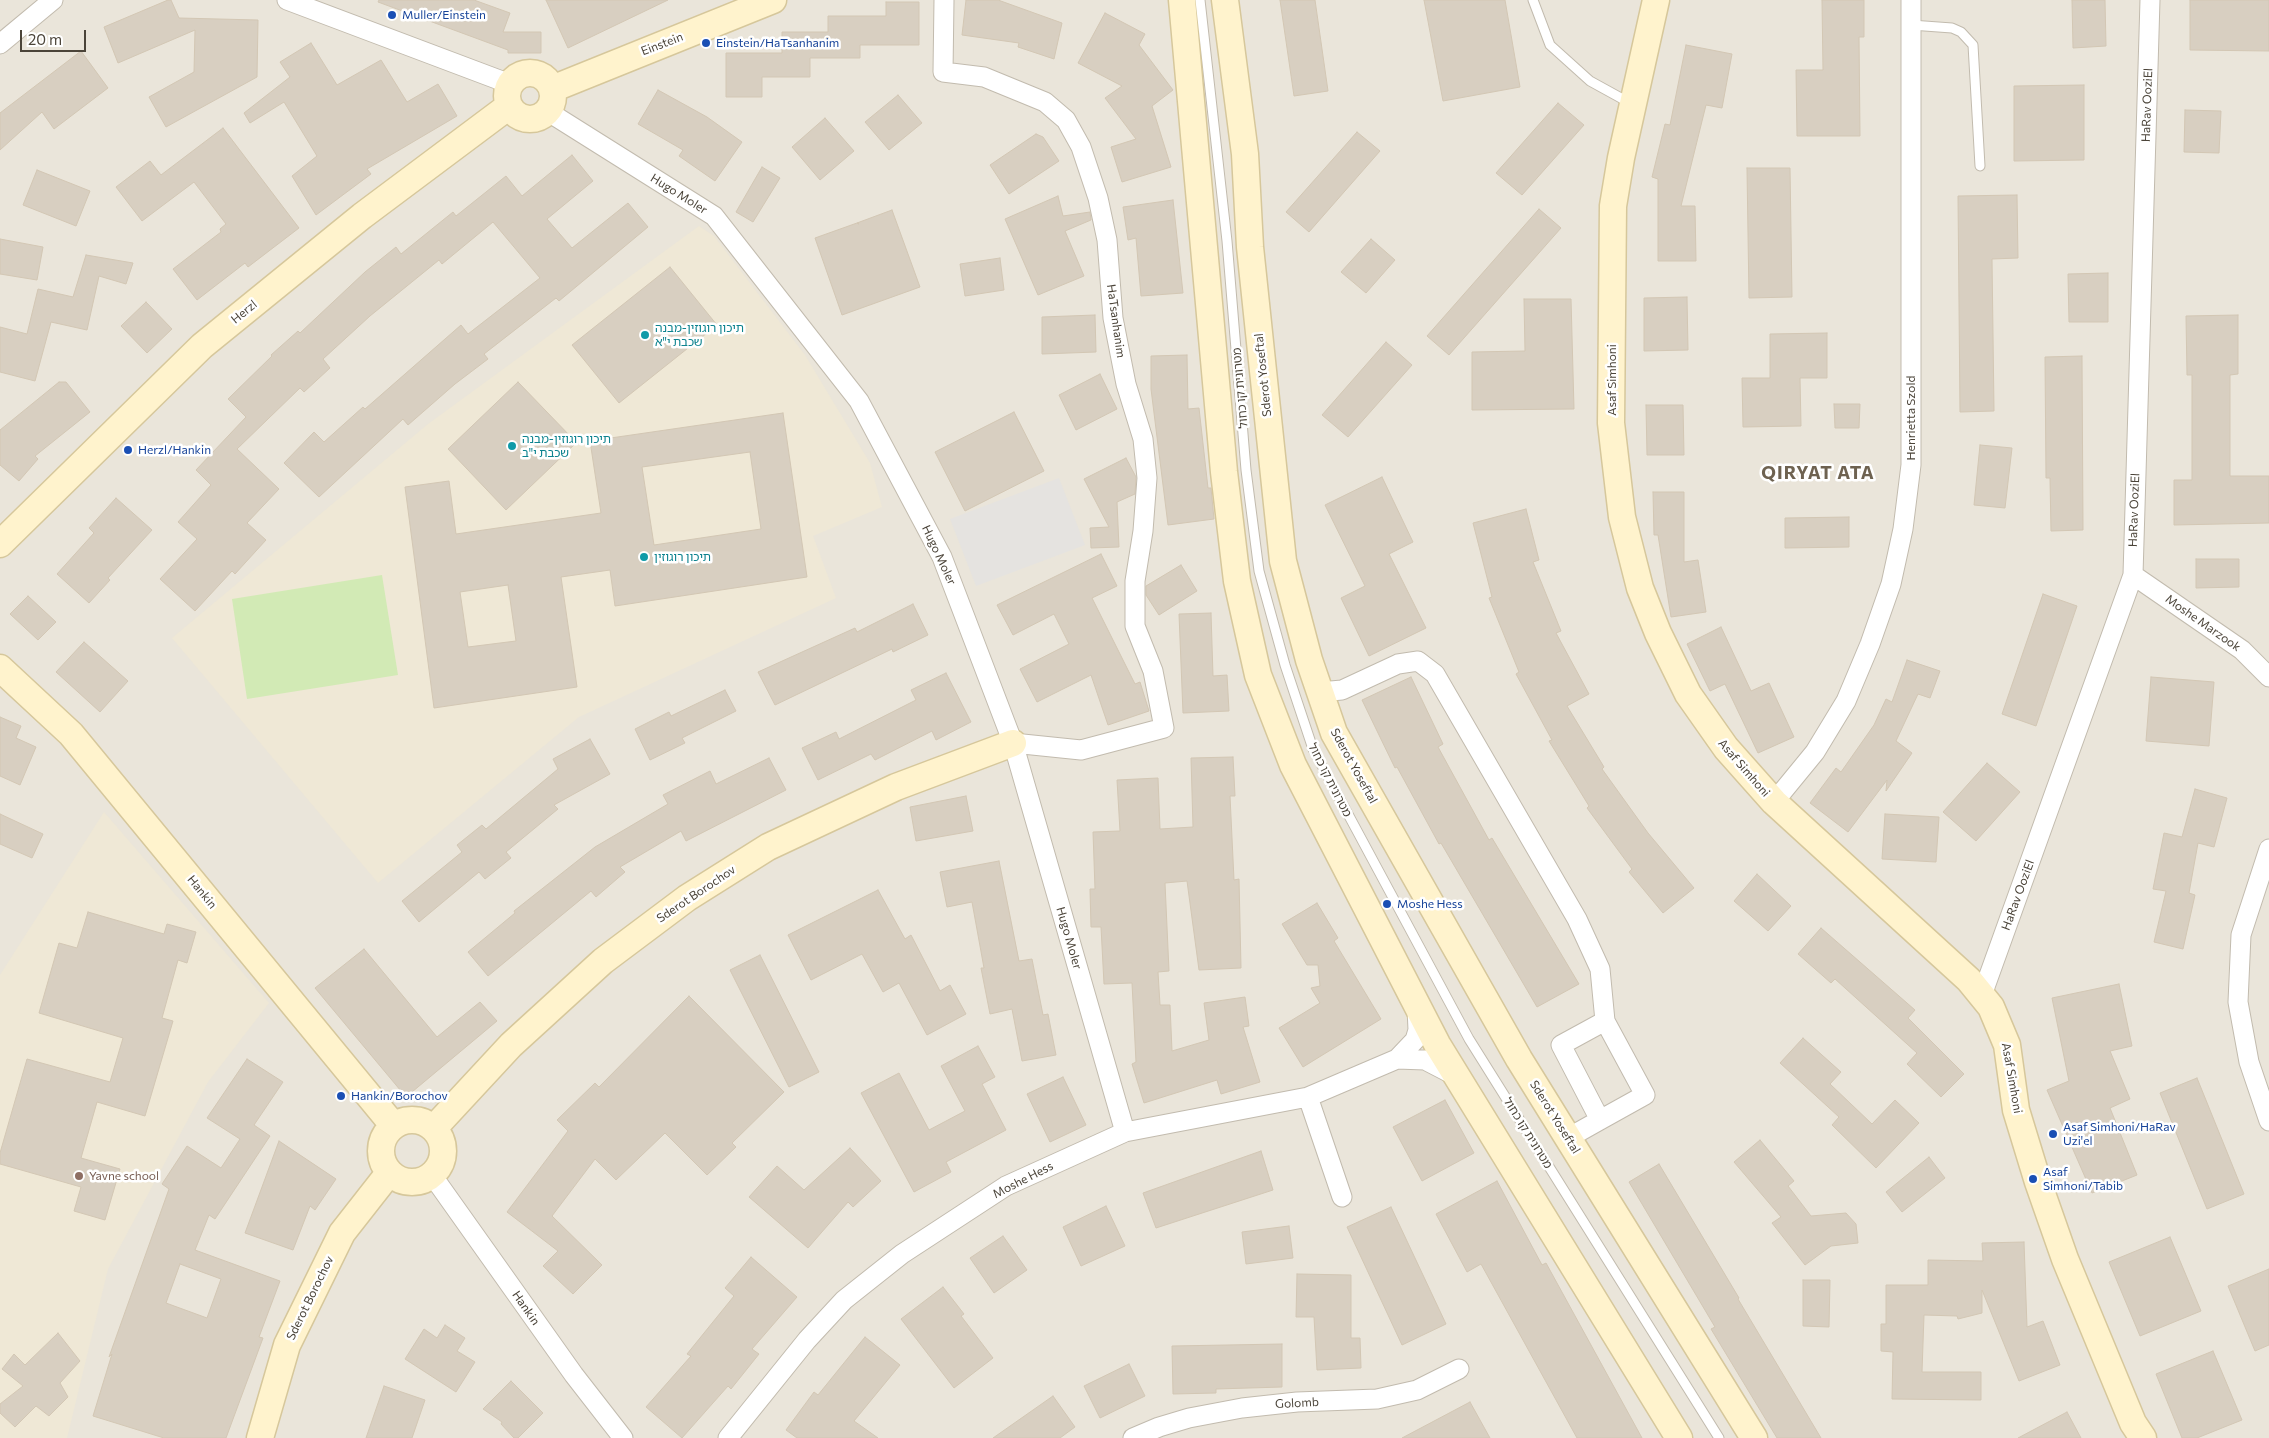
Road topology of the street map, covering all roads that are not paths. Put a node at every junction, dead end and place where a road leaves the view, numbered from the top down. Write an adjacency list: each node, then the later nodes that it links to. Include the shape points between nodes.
1 (53, 0): 13 (street)
2 (287, 0): 14 (street)
3 (773, 0): 15 (street, Einstein)
4 (944, 0): 23 (street, HaTsanhanim, via 943,72 984,76 1045,102 1066,120 1081,147 1108,240 1113,318 1126,384 1143,439 1147,478 1135,581 1135,626 1153,671 1164,728 1081,750)
5 (1182, 0): 27 (street, via 1224,472 1238,581 1258,675 1293,765)
6 (1200, 0): 47 (lane, מטרונית קו כחול, via 1227,241 1246,470 1258,571 1312,749 1469,1039)
7 (1225, 0): 22 (street, Sderot Yoseftal, via 1245,154 1250,247 1283,561)
8 (1533, 0): 16 (lane, via 1550,45 1590,81)
9 (1656, 0): 16 (street, Asaf Simhoni)
10 (1911, 0): 12 (street, Henrietta Szold)
11 (2150, 0): 19 (street, HaRav OoziEl)
12 (1911, 25): 17 (lane, via 1952,28 1961,32 1973,45); 24 (street, Henrietta Szold, via 1911,465 1903,529 1891,584 1846,702 1814,752)
13 (0, 44)
14 (509, 95): 15 (street, via 515,114 529,119 537,118); 15 (street, via 518,75 533,73 546,79); 18 (street, Herzl, via 202,346)
15 (549, 100): 23 (street, Hugo Moler, via 714,216 859,400 942,557)
16 (1632, 104): 24 (street, Asaf Simhoni, via 1613,206 1611,423 1622,517 1632,563 1648,610 1688,694 1726,748)
17 (1980, 166)
18 (0, 544)
19 (2132, 575): 21 (street, Moshe Marzook, via 2242,650); 26 (street, HaRav OoziEl)
20 (0, 668): 34 (street, Hankin, via 71,734)
21 (2269, 676)
22 (1320, 692): 28 (street, via 1342,690 1398,664 1418,661 1435,674 1577,919 1600,969); 37 (street, Sderot Yoseftal, via 1338,741)
23 (1013, 743): 35 (street, Sderot Borochov, via 896,787 768,846 687,898 603,961 518,1038); 36 (street, Hugo Moler)
24 (1774, 802): 26 (street, Asaf Simhoni)
25 (2269, 849): 33 (street, via 2241,935 2238,1002 2248,1062)
26 (1982, 995): 49 (street, Asaf Simhoni, via 2005,1038 2024,1143 2065,1259 2133,1423)
27 (1416, 1003): 29 (street, Moshe Hess, via 1415,1040); 30 (street)
28 (1605, 1021): 32 (street, via 1561,1045); 32 (street, via 1645,1094)
29 (1397, 1059): 30 (street, Moshe Hess, via 1426,1060); 31 (street, Moshe Hess)
30 (1457, 1077): 46 (street)
31 (1308, 1098): 36 (street, Moshe Hess); 40 (street)
32 (1600, 1120): 37 (street)
33 (2269, 1121)
34 (393, 1125): 35 (street, via 414,1120); 38 (street, via 381,1143 380,1153)
35 (434, 1128): 39 (street, via 443,1147 443,1158)
36 (1125, 1132): 44 (street, Moshe Hess, via 1006,1186 902,1254 844,1300)
37 (1568, 1138): 48 (street, Sderot Yoseftal)
38 (389, 1173): 39 (street, via 405,1182 415,1182); 42 (street, Sderot Borochov, via 342,1233 288,1346)
39 (432, 1175): 43 (street, Hankin, via 574,1375)
40 (1342, 1197)
41 (1459, 1369): 45 (street, Golomb, via 1417,1390 1377,1400 1297,1402 1242,1408 1189,1418)
42 (260, 1438)
43 (623, 1438)
44 (728, 1438)
45 (1133, 1438)
46 (1679, 1438)
47 (1719, 1438)
48 (1754, 1438)
49 (2143, 1438)

